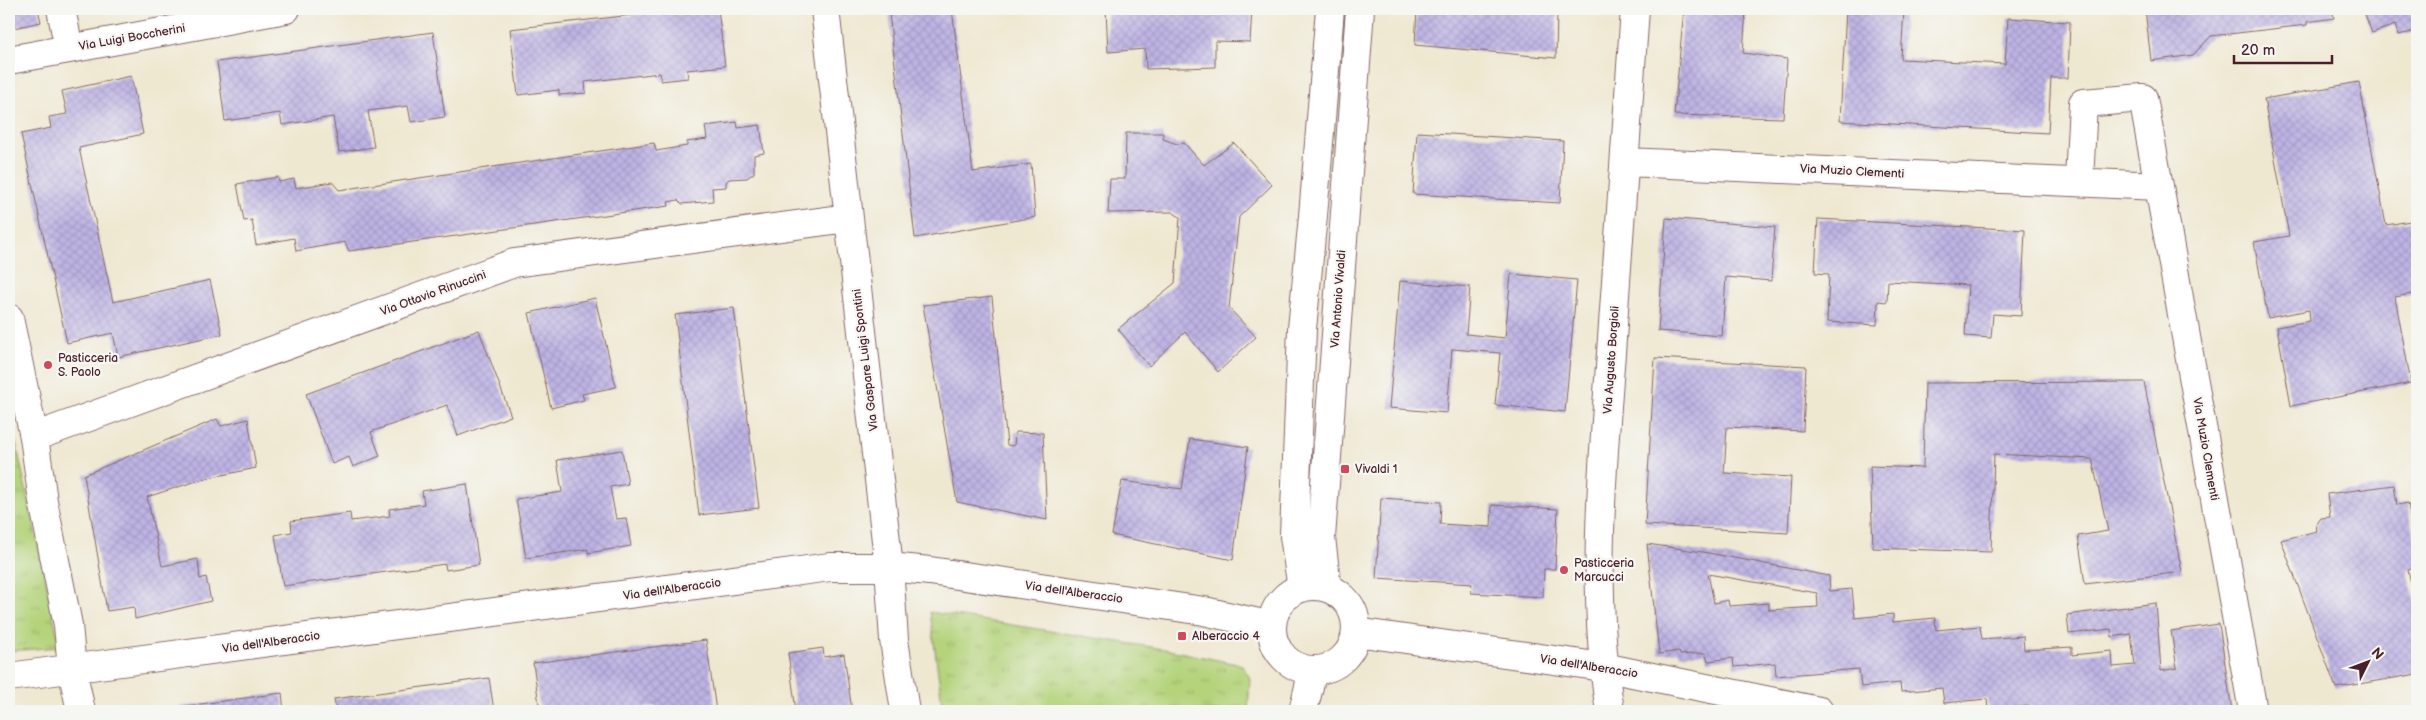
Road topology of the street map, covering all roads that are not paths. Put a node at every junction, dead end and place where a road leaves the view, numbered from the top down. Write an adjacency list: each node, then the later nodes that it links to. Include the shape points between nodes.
1 (61, 9): 7 (street)
2 (286, 9): 7 (street, Via Luigi Boccherini)
3 (825, 9): 12 (street, Via Gaspare Luigi Spontini)
4 (1330, 9): 16 (street, via 1302,329 1294,536)
5 (1360, 9): 16 (street, Via Antonio Vivaldi, via 1321,538)
6 (1635, 9): 9 (street, Via Augusto Borgioli)
7 (69, 49): 8 (street, Via Luigi Boccherini)
8 (9, 60)
9 (1626, 162): 10 (street, Via Muzio Clementi); 19 (street, Via Augusto Borgioli, via 1599,516)
10 (2079, 182): 11 (street, Via Muzio Clementi); 11 (street, Via Muzio Clementi, via 2083,103 2143,98)
11 (2159, 186): 28 (street, Via Muzio Clementi)
12 (848, 218): 14 (street, Via Ottavio Rinuccini, via 514,263); 15 (street, Via Gaspare Luigi Spontini)
13 (9, 318): 14 (street)
14 (34, 437): 20 (street, via 43,501 68,625)
15 (889, 567): 17 (street, Via dell'Alberaccio, via 1204,611); 20 (street, Via dell'Alberaccio, via 830,568); 24 (street, Via Gaspare Luigi Spontini, via 894,640)
16 (1314, 588): 17 (street, via 1289,594 1279,604); 18 (street, via 1342,596 1355,617)
17 (1272, 626): 21 (street, via 1274,640 1286,659 1298,667)
18 (1356, 632): 19 (street, Via dell'Alberaccio); 21 (street, via 1354,643 1341,661 1328,668)
19 (1603, 667): 26 (street, Via Augusto Borgioli); 27 (street, Via dell'Alberaccio)
20 (72, 669): 22 (street, Via dell'Alberaccio); 23 (street)
21 (1313, 670): 25 (street)
22 (9, 677)
23 (81, 711)
24 (905, 711)
25 (1303, 711)
26 (1610, 711)
27 (1819, 711)
28 (2253, 711)

